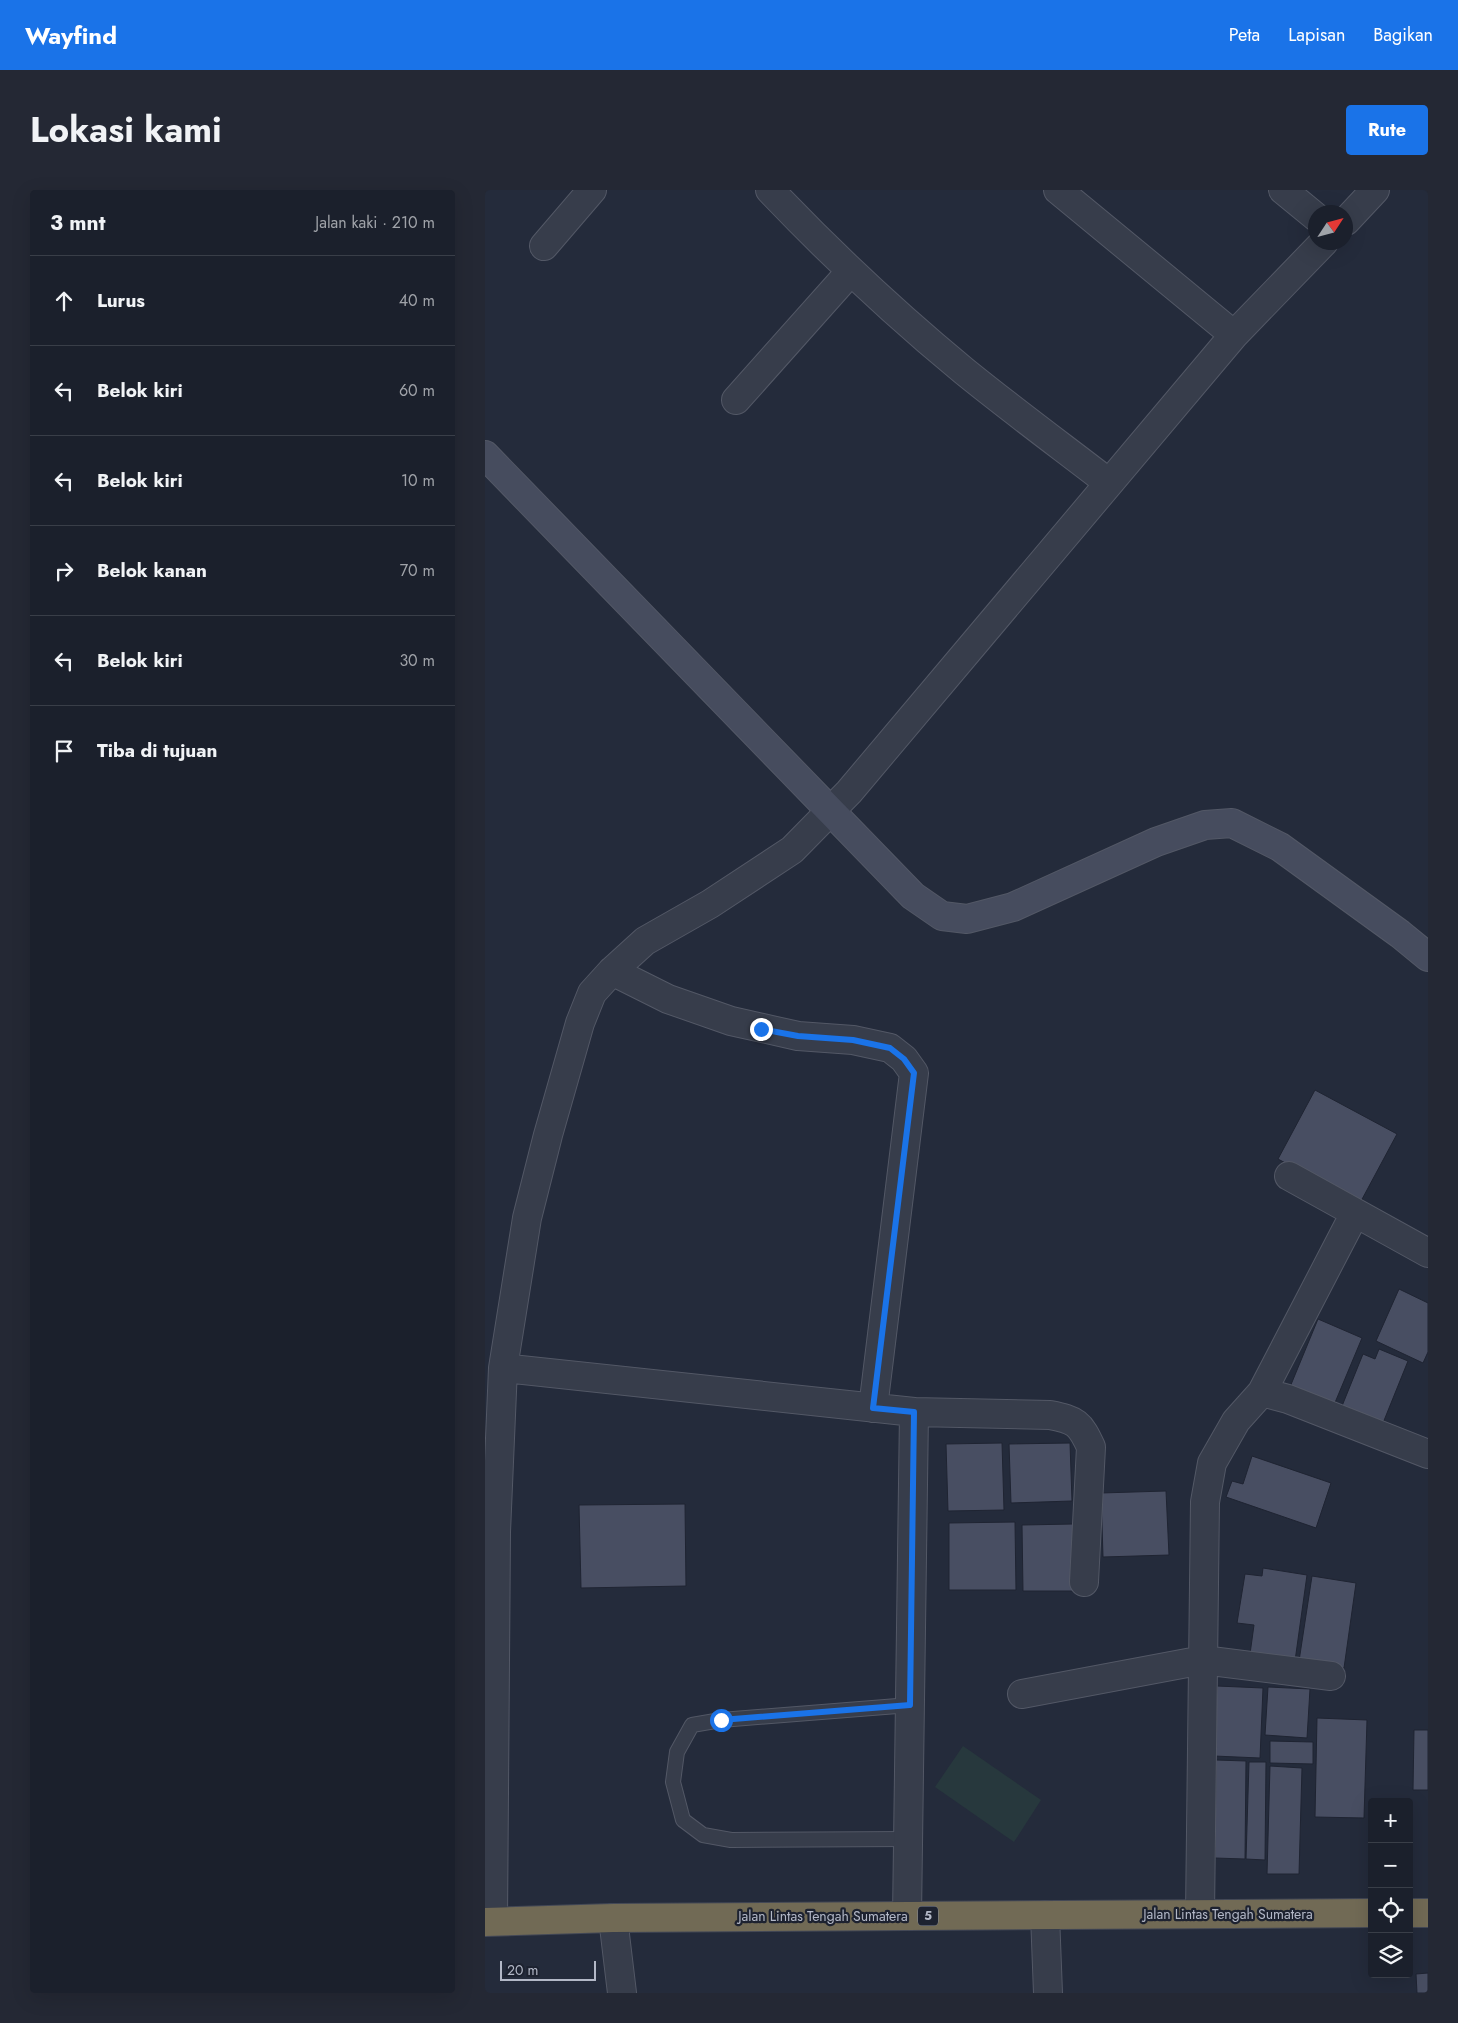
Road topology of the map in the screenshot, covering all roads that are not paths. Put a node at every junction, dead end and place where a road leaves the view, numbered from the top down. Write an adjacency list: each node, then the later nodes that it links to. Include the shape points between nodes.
1 (592, 190): 8 (street)
2 (770, 190): 10 (street)
3 (1058, 190): 11 (street)
4 (1283, 190): 6 (street)
5 (1375, 190): 7 (street)
6 (1308, 211)
7 (1353, 213)
8 (544, 246)
9 (1316, 250): 11 (street)
10 (851, 271): 12 (street); 14 (street, via 964,371)
11 (1234, 336): 14 (street)
12 (736, 400)
13 (485, 455): 15 (street)
14 (1109, 483): 15 (street)
15 (831, 810): 16 (street, via 913,896 942,916 967,920 1013,907 1156,842 1205,825 1232,823 1281,847); 17 (street, via 792,850 710,904 645,941)
16 (1428, 957)
17 (612, 971): 21 (street, via 592,993 580,1023 548,1135 527,1218); 23 (street, via 668,999 731,1021 798,1036 853,1040 890,1048 914,1073)
18 (1289, 1176): 19 (street)
19 (1355, 1213): 20 (street); 22 (street)
20 (1428, 1253)
21 (503, 1368): 23 (street); 26 (street)
22 (1262, 1392): 25 (street, via 1288,1399); 28 (street, via 1236,1420 1212,1463 1205,1502)
23 (873, 1408): 24 (street)
24 (914, 1412): 27 (street, via 1050,1415 1072,1419 1083,1429 1091,1447); 31 (street)
25 (1428, 1454)
26 (491, 1532): 40 (street)
27 (1084, 1582)
28 (1203, 1660): 29 (street); 30 (street); 36 (street)
29 (1331, 1676)
30 (1022, 1694)
31 (910, 1705): 32 (street); 32 (lane, via 692,1725 677,1752 673,1782 683,1820 703,1835 731,1840)
32 (908, 1839): 38 (street)
33 (1368, 1913): 36 (highway, Jalan Lintas Tengah Sumatera / 5)
34 (1413, 1913): 35 (highway)
35 (1428, 1913)
36 (1200, 1914): 37 (highway, Jalan Lintas Tengah Sumatera / 5)
37 (1045, 1915): 38 (highway, Jalan Lintas Tengah Sumatera / 5); 42 (street)
38 (907, 1916): 39 (highway, Jalan Lintas Tengah Sumatera / 5)
39 (613, 1918): 40 (highway, Jalan Lintas Tengah Sumatera / 5); 41 (street)
40 (489, 1921)
41 (622, 1993)
42 (1048, 1993)

